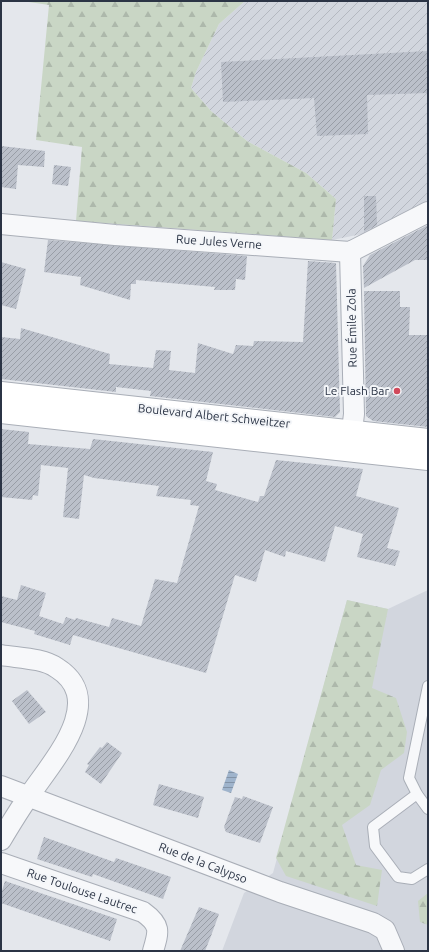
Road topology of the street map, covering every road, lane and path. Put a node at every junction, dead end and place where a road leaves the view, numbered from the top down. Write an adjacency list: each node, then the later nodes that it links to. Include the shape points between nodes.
1 (428, 212): 3 (street)
2 (1, 224): 3 (street, Rue Jules Verne)
3 (350, 252): 7 (street, Rue Émile Zola, via 354,414)
4 (1, 393): 7 (main road, Boulevard Albert Schweitzer)
5 (1, 412): 7 (main road, Boulevard Albert Schweitzer)
6 (428, 440): 7 (main road, Boulevard Albert Schweitzer)
7 (351, 442): 8 (main road, Boulevard Albert Schweitzer)
8 (428, 459)
9 (1, 655): 14 (street, via 57,668 75,687 79,697 74,726 51,765)
10 (428, 686): 11 (lane)
11 (426, 702): 13 (lane, via 409,778)
12 (1, 786): 14 (street, Rue de la Calypso)
13 (417, 794): 15 (lane); 18 (lane, via 372,827 375,846 398,877 412,879)
14 (28, 796): 16 (street); 20 (street, Rue de la Calypso, via 280,892 373,923 384,930)
15 (428, 809)
16 (1, 840)
17 (1, 863): 19 (street, Rue Toulouse Lautrec, via 143,912 154,920 157,929)
18 (428, 869)
19 (153, 951)
20 (394, 951)

